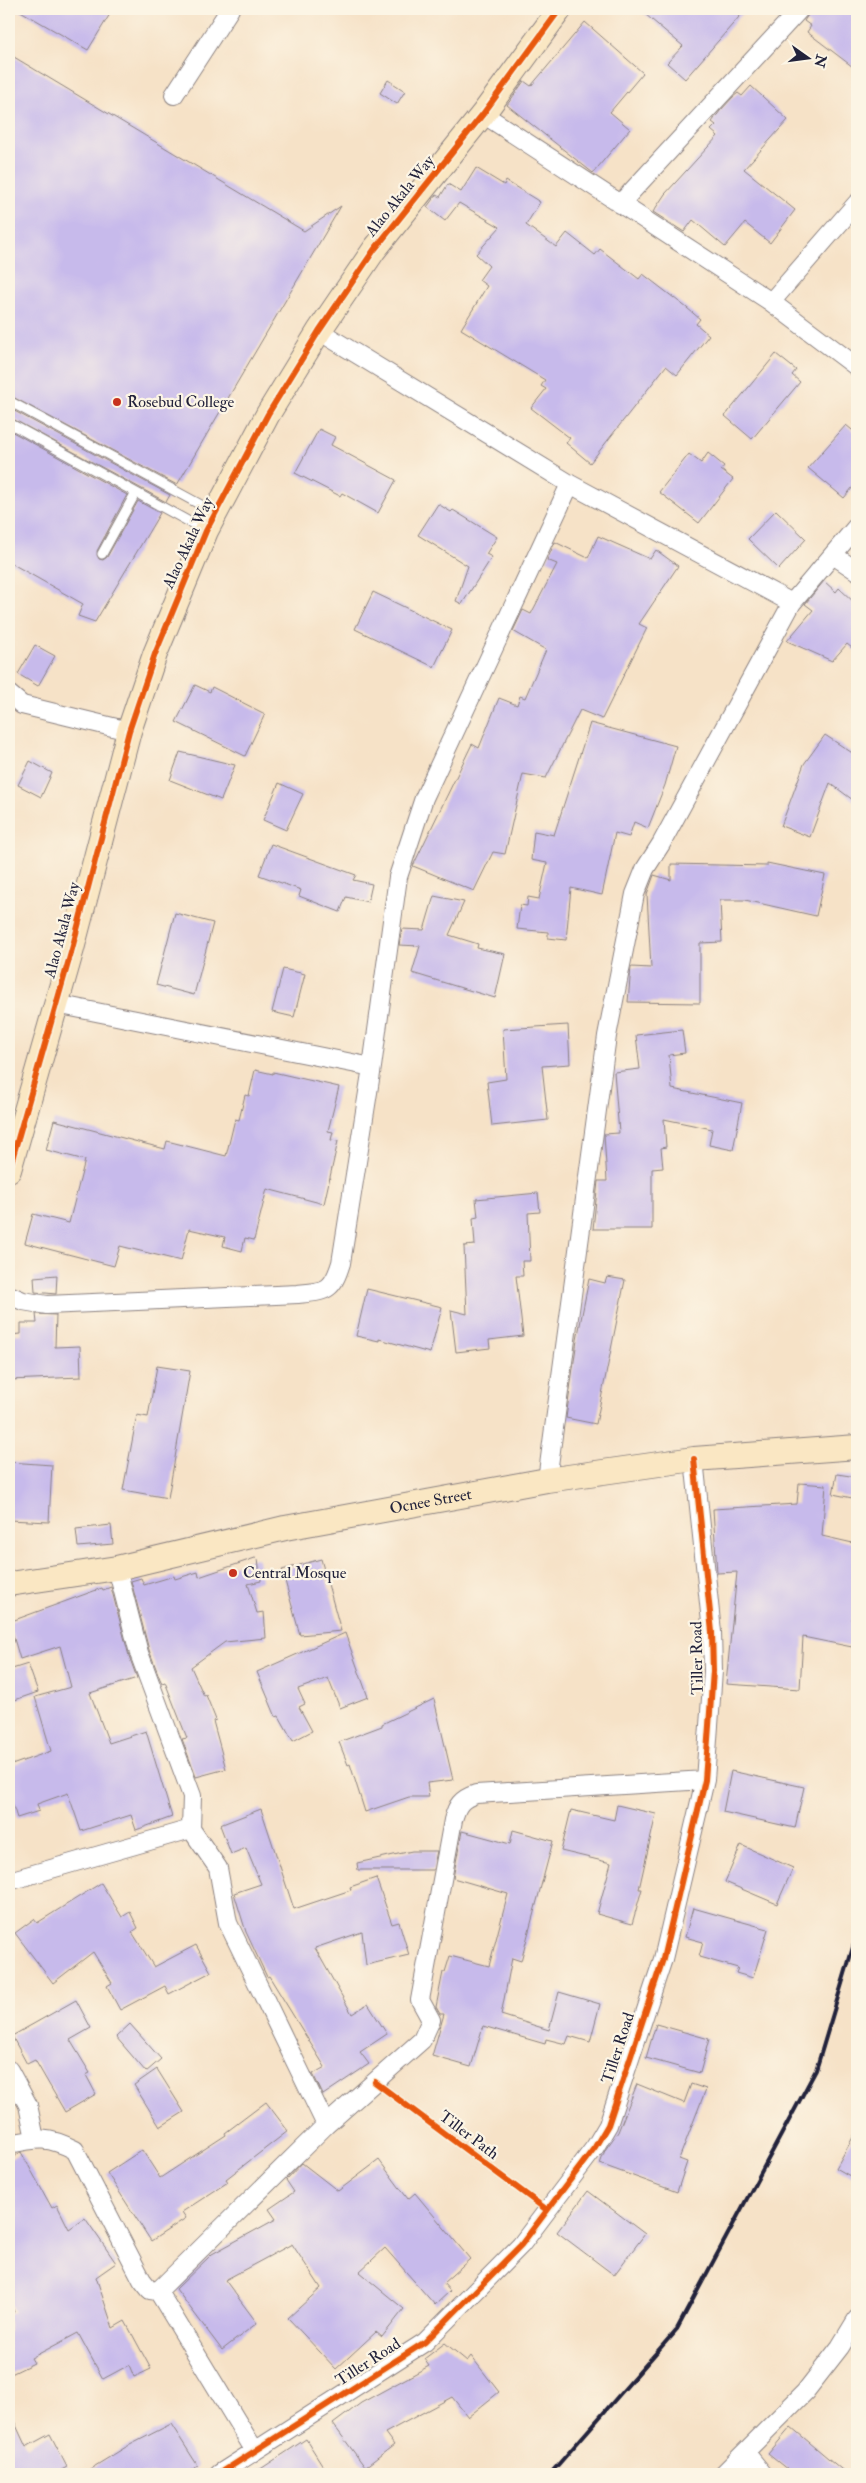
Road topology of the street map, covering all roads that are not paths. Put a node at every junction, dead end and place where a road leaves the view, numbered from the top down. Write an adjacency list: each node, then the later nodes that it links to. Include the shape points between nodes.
1 (230, 9): 4 (street)
2 (560, 9): 5 (street, Alao Akala Way)
3 (800, 9): 7 (street)
4 (174, 95)
5 (483, 114): 7 (street); 9 (street, Alao Akala Way, via 374,250)
6 (857, 203): 8 (street)
7 (620, 204): 8 (street)
8 (770, 302): 10 (street)
9 (319, 332): 13 (street); 15 (street, Alao Akala Way, via 268,414)
10 (857, 367)
11 (9, 401): 15 (lane)
12 (9, 423): 14 (lane)
13 (570, 484): 20 (street); 24 (street, via 424,798 410,838 397,886)
14 (135, 494): 15 (lane); 17 (lane)
15 (211, 522): 22 (street, Alao Akala Way, via 155,654)
16 (857, 526): 18 (street)
17 (102, 554)
18 (833, 555): 19 (street); 20 (street)
19 (857, 571)
20 (792, 603): 29 (street, via 645,869 635,894 607,1036)
21 (9, 694): 22 (street, via 22,705)
22 (129, 731): 23 (street, Alao Akala Way)
23 (56, 1004): 24 (street); 25 (street, Alao Akala Way)
24 (372, 1067): 26 (street, via 341,1263 335,1282 325,1291 47,1305)
25 (9, 1170)
26 (9, 1295)
27 (857, 1447): 28 (street, Ocnee Street)
28 (694, 1459): 29 (street, Ocnee Street); 32 (street, Tiller Road, via 712,1632 713,1671)
29 (547, 1480): 30 (street, Ocnee Street, via 285,1528)
30 (117, 1568): 31 (street, Ocnee Street); 33 (street, via 139,1653 192,1796)
31 (9, 1584)
32 (705, 1780): 36 (street, via 476,1794 457,1805 420,2000 431,2020 422,2040); 41 (street, Tiller Road, via 662,1959 608,2125 595,2147 521,2245 425,2342)
33 (191, 1829): 34 (street); 36 (street, via 218,1868 228,1923)
34 (9, 1881)
35 (9, 2070): 37 (street, via 28,2105)
36 (326, 2126): 39 (street)
37 (35, 2139): 38 (street); 39 (street, via 57,2141 75,2150 142,2280 150,2290)
38 (9, 2144)
39 (158, 2291): 41 (street)
40 (857, 2320): 42 (street, via 805,2392)
41 (255, 2451): 43 (street, Tiller Road)
42 (745, 2452): 44 (street); 45 (street)
43 (220, 2474)
44 (723, 2474)
45 (763, 2474)

